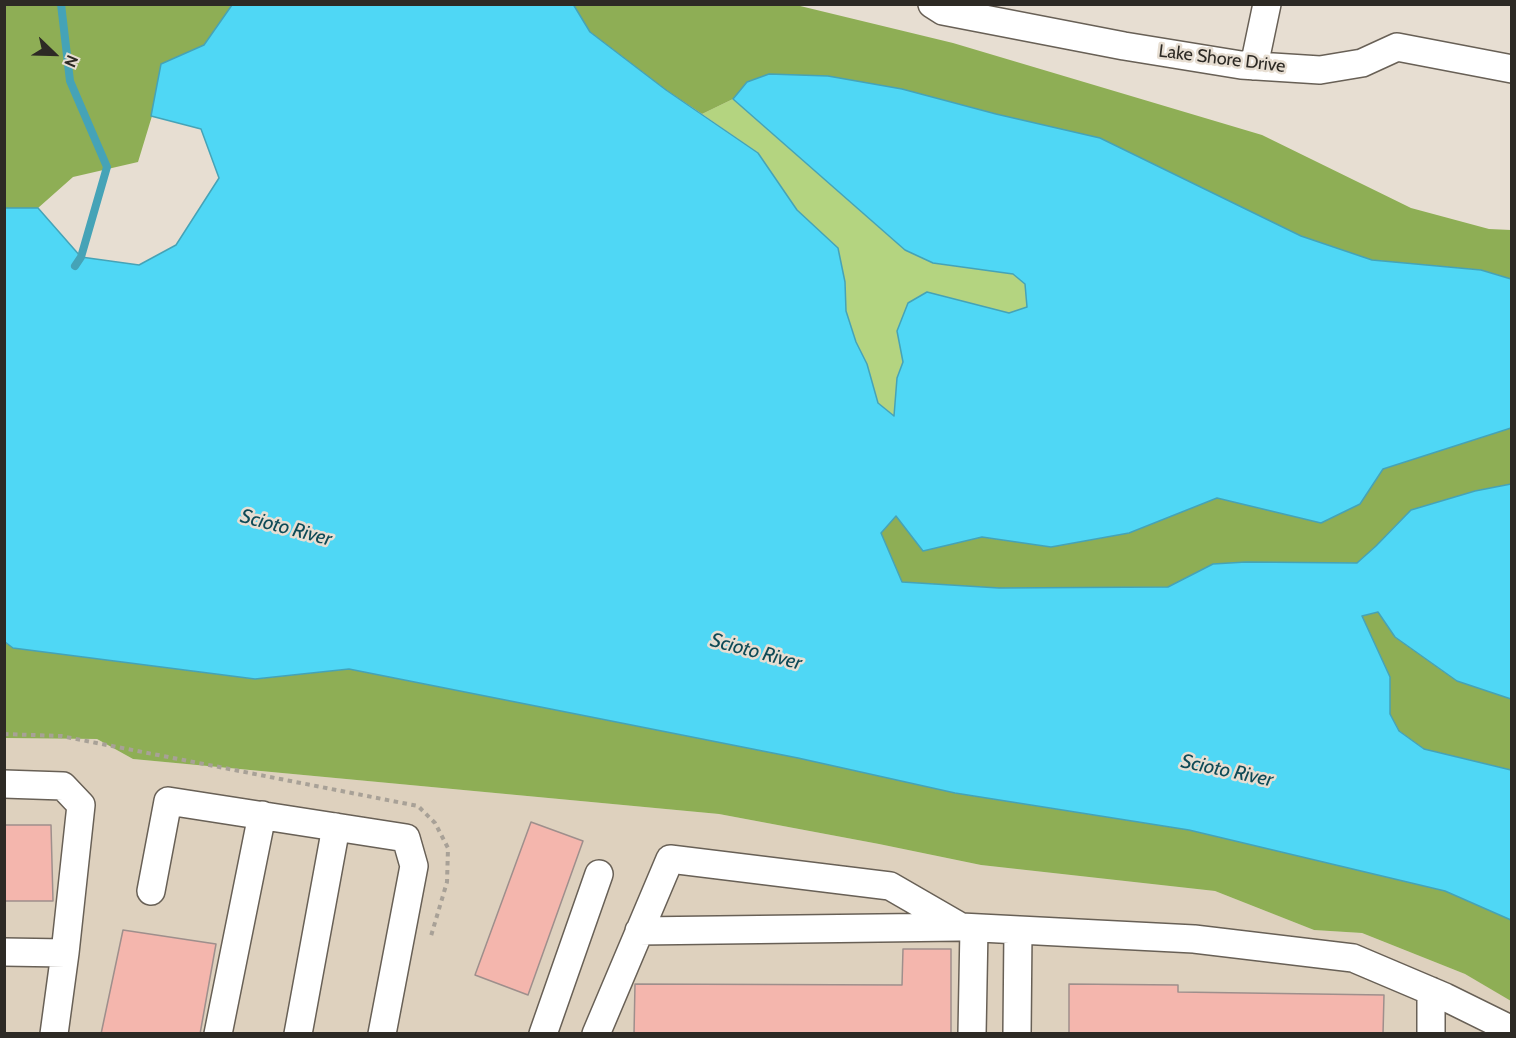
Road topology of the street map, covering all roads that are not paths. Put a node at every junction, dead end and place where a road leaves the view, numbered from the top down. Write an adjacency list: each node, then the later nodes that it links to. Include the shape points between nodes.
1 (1266, 4): 3 (street)
2 (940, 7): 3 (street, Lake Shore Drive, via 1124,46)
3 (1254, 66): 4 (street, Lake Shore Drive, via 1320,70 1362,63 1398,47)
4 (1512, 69)
5 (4, 784): 14 (street, via 63,786 81,805)
6 (262, 815): 7 (street); 9 (street, via 168,801); 18 (street)
7 (336, 827): 19 (street); 20 (street, via 406,838 414,866)
8 (599, 874): 21 (street)
9 (151, 891)
10 (967, 927): 11 (street); 12 (street); 12 (street, via 890,886 670,859); 23 (street)
11 (1018, 930): 15 (street, via 1194,939 1353,958); 24 (street)
12 (639, 931): 22 (street)
13 (4, 952): 14 (street)
14 (65, 953): 17 (street)
15 (1431, 991): 16 (street); 25 (street)
16 (1512, 1030)
17 (54, 1034)
18 (218, 1034)
19 (298, 1034)
20 (382, 1034)
21 (543, 1034)
22 (596, 1034)
23 (972, 1034)
24 (1017, 1034)
25 (1431, 1034)

